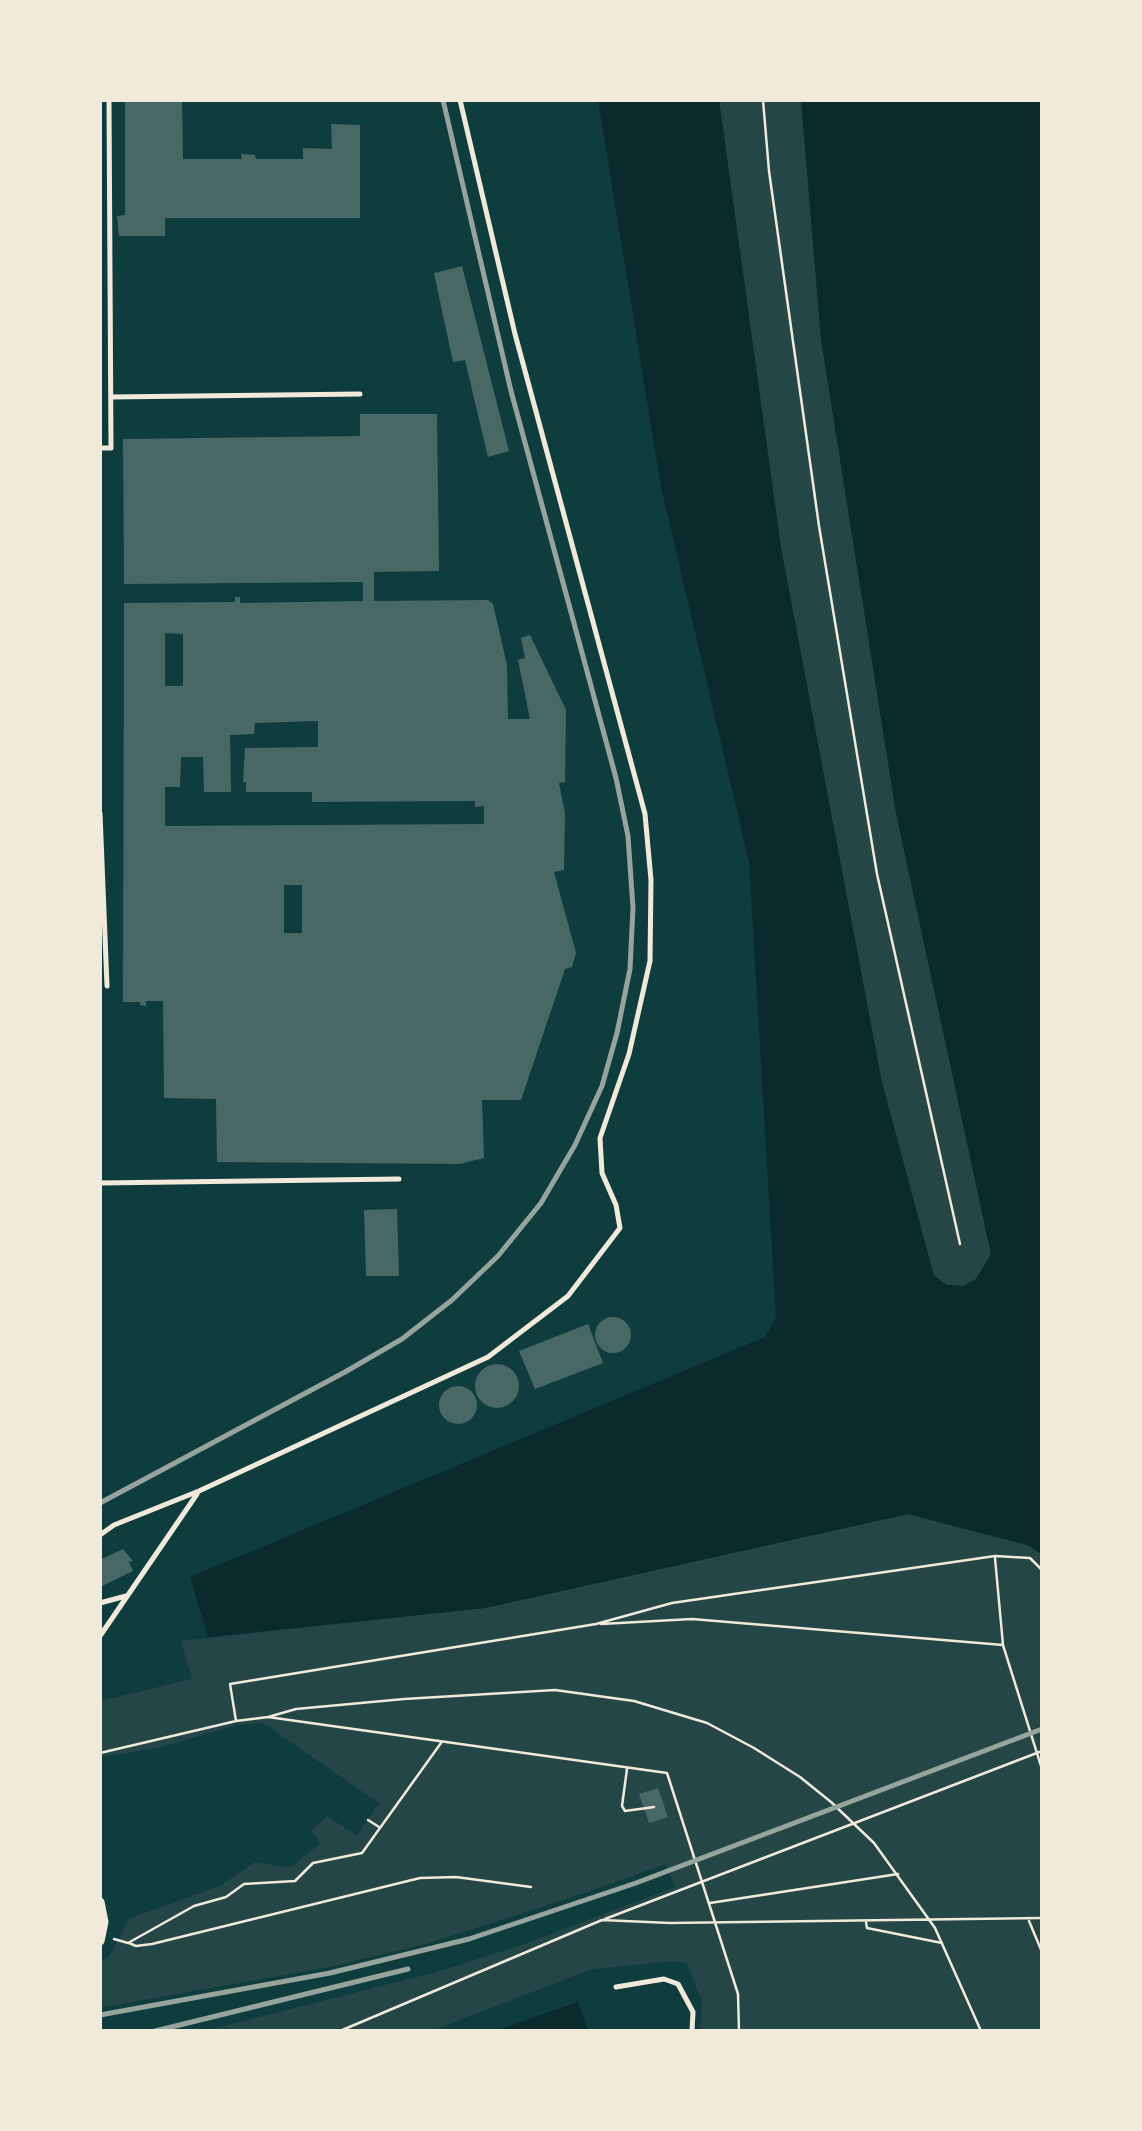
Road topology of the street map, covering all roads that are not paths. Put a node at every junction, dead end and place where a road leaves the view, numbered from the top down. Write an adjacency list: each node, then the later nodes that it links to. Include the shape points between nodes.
1 (109, 100): 4 (lane)
2 (460, 100): 10 (lane, via 515,334 645,814 650,961 629,1054 600,1138 602,1173 620,1228 568,1296 488,1357)
3 (360, 394): 4 (lane)
4 (111, 397): 5 (lane, via 111,448)
5 (100, 448)
6 (100, 813): 7 (lane)
7 (107, 986)
8 (399, 1179): 9 (lane)
9 (100, 1183)
10 (198, 1492): 11 (lane); 12 (lane)
11 (100, 1535)
12 (128, 1595): 13 (lane); 14 (lane)
13 (100, 1603)
14 (100, 1636)
15 (100, 1902): 16 (street)
16 (101, 1939)
17 (616, 1987): 18 (lane, via 664,1979 678,1984 692,2012)
18 (692, 2031)

